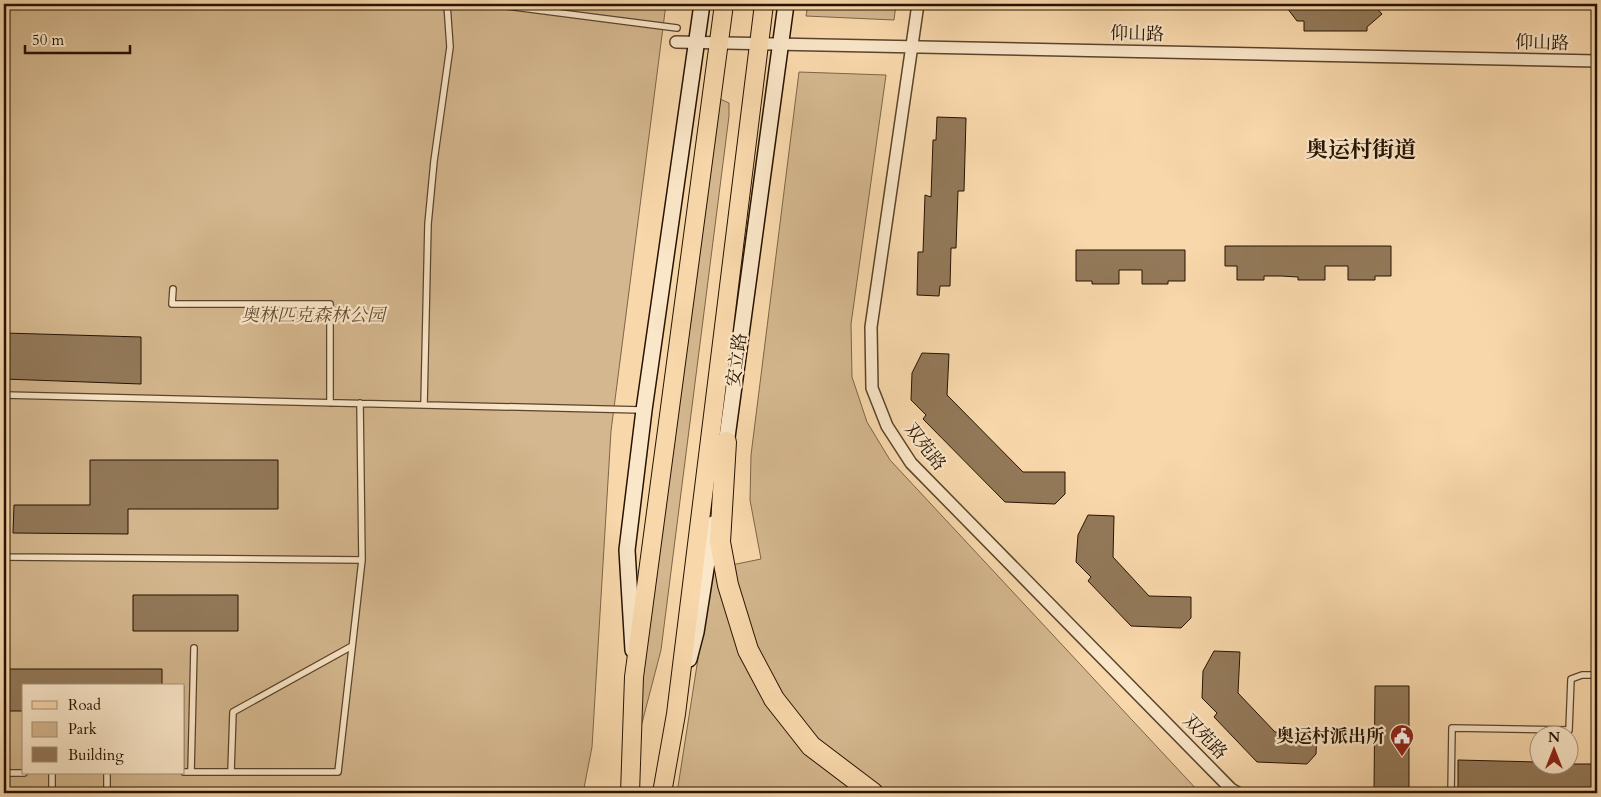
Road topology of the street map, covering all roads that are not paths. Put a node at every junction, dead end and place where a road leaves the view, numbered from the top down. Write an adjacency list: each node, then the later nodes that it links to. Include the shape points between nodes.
1 (447, 4): 20 (lane, via 450,46 428,231)
2 (506, 4): 8 (lane)
3 (702, 4): 10 (street)
4 (724, 4): 11 (main road)
5 (764, 4): 12 (main road, 安立路)
6 (786, 4): 13 (street, 安立路)
7 (918, 4): 14 (street, 双苑路)
8 (678, 28)
9 (676, 42): 10 (street, 仰山路)
10 (697, 42): 11 (street, 仰山路); 21 (street)
11 (719, 43): 12 (street, 仰山路); 28 (main road)
12 (758, 44): 13 (street, 仰山路); 29 (main road, 安立路)
13 (780, 44): 14 (street, 仰山路); 22 (street, 安立路)
14 (912, 47): 15 (street, 仰山路); 42 (street, 双苑路, via 871,327 872,388 887,426 911,463)
15 (1597, 61)
16 (173, 289): 18 (lane, via 172,304 330,304)
17 (4, 395): 18 (lane)
18 (330, 403): 19 (lane)
19 (360, 404): 20 (lane); 24 (lane)
20 (424, 405): 21 (lane)
21 (644, 410): 28 (street, via 627,550)
22 (726, 442): 29 (street, 安立路, via 696,632); 41 (highway, via 720,542 728,585 748,650 774,699 812,746)
23 (4, 506): 24 (lane, via 5,557)
24 (362, 560): 25 (lane)
25 (352, 646): 32 (lane, via 233,712); 32 (lane, via 338,772)
26 (194, 648): 31 (lane)
27 (1597, 675): 43 (lane, via 1571,679 1569,730 1452,728)
28 (634, 677): 39 (main road)
29 (676, 714): 40 (main road, 安立路)
30 (185, 772): 31 (lane)
31 (191, 772): 32 (lane)
32 (230, 772)
33 (4, 773): 34 (lane)
34 (22, 773)
35 (52, 774): 37 (lane)
36 (107, 774): 38 (lane)
37 (52, 793)
38 (107, 793)
39 (630, 793)
40 (662, 793)
41 (873, 793)
42 (1238, 793)
43 (1451, 793)

